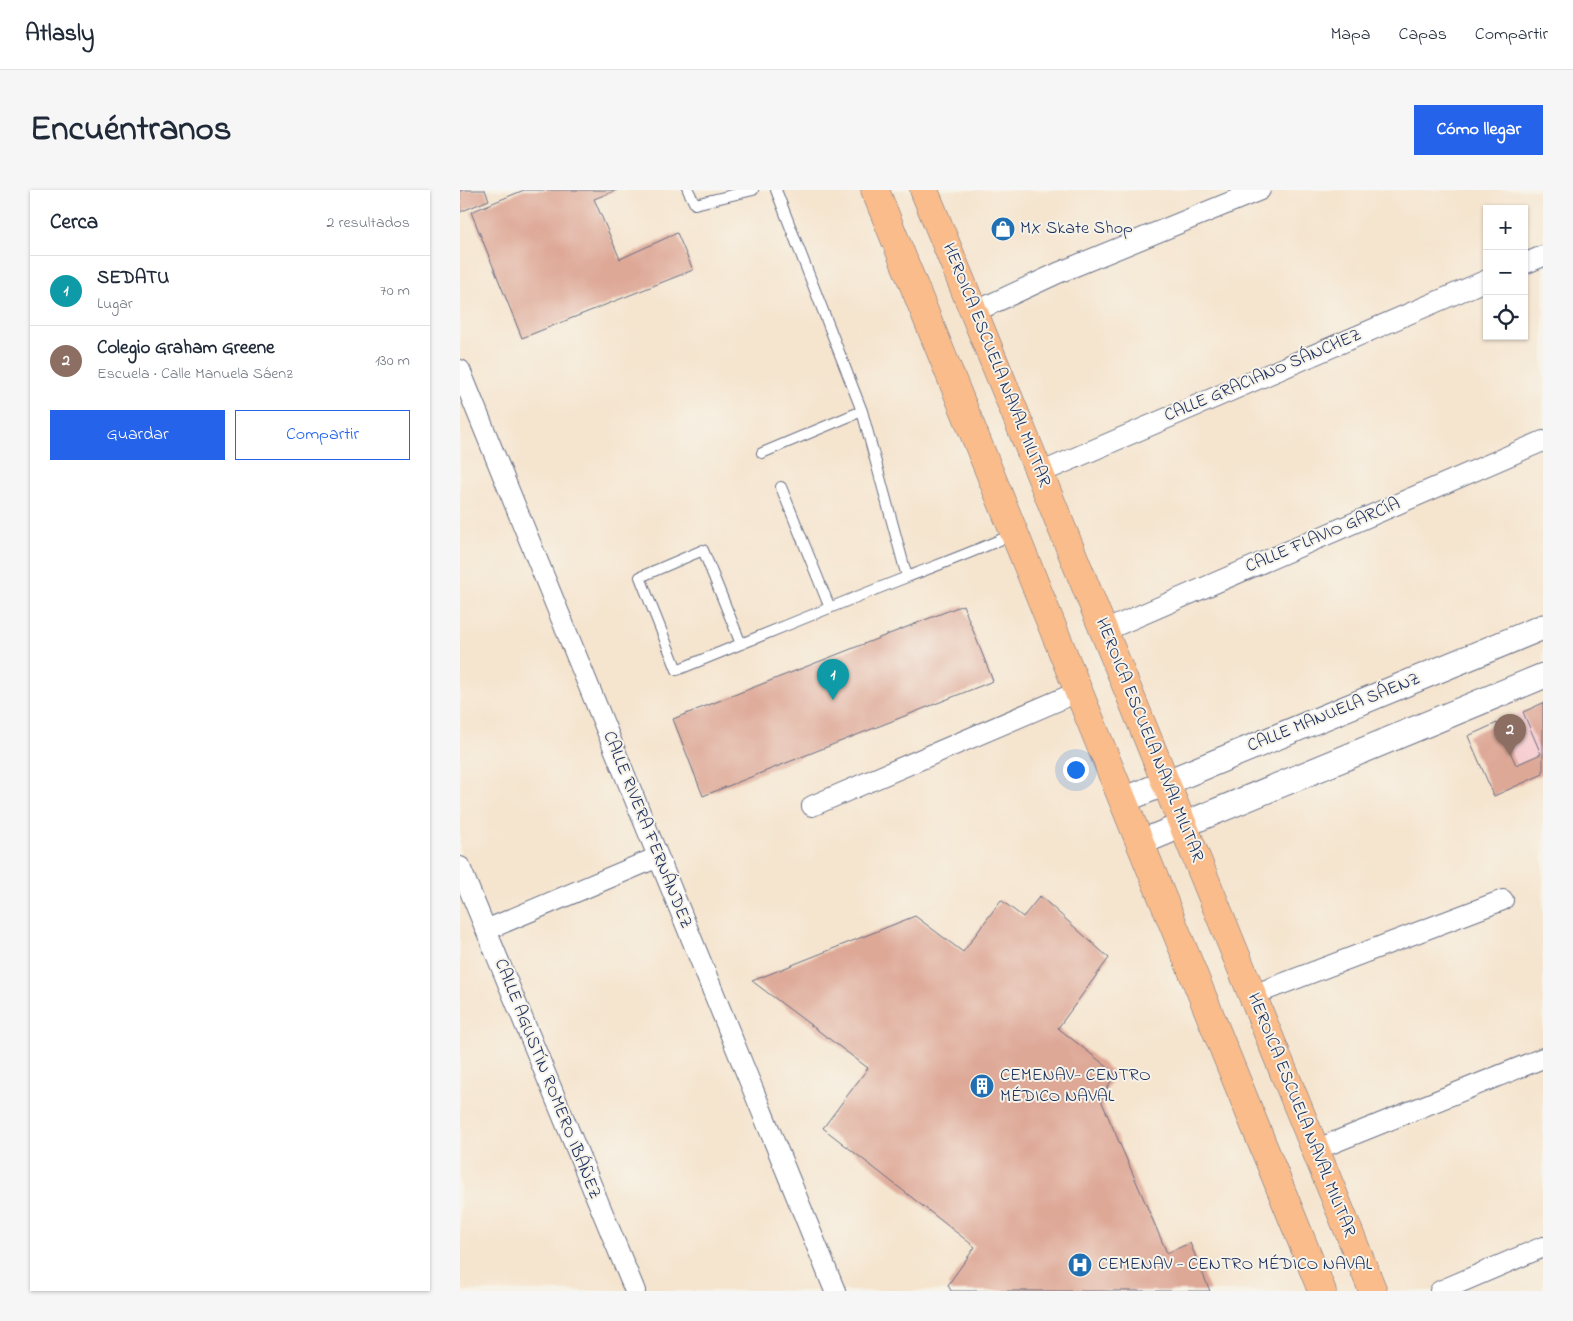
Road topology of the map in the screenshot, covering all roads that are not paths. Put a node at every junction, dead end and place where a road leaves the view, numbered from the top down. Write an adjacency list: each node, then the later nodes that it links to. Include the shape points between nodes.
1 (688, 190): 2 (lane, via 695,204)
2 (752, 190)
3 (776, 190): 12 (lane)
4 (875, 190): 17 (main road)
5 (924, 190): 10 (main road, HEROICA ESCUELA NAVAL MILITAR)
6 (1260, 190): 10 (street, via 1058,273)
7 (1543, 256): 8 (street)
8 (1528, 262)
9 (1483, 282): 15 (street, CALLE GRACIANO SÁNCHEZ)
10 (974, 312): 15 (main road, HEROICA ESCUELA NAVAL MILITAR)
11 (460, 370): 30 (street, CALLE RIVERA FERNÁNDEZ)
12 (862, 411): 14 (lane); 18 (lane)
13 (1543, 441): 21 (street, CALLE FLAVIO GARCÍA)
14 (762, 453)
15 (1040, 473): 21 (main road, HEROICA ESCUELA NAVAL MILITAR)
16 (781, 487): 19 (lane)
17 (1015, 533): 18 (lane); 24 (main road)
18 (907, 577): 19 (lane)
19 (830, 608): 22 (lane)
20 (1543, 627): 25 (street, CALLE MANUELA SÁENZ)
21 (1104, 631): 25 (main road, HEROICA ESCUELA NAVAL MILITAR)
22 (741, 644): 22 (lane, via 703,550 640,577 677,670)
23 (1543, 676): 28 (street)
24 (1080, 691): 26 (main road); 27 (street)
25 (1166, 782): 26 (street, CALLE MANUELA SÁENZ); 28 (main road, HEROICA ESCUELA NAVAL MILITAR)
26 (1124, 800): 29 (main road)
27 (812, 806)
28 (1183, 825): 29 (street); 34 (main road, HEROICA ESCUELA NAVAL MILITAR)
29 (1142, 842): 40 (main road)
30 (658, 857): 33 (street); 39 (street, CALLE RIVERA FERNÁNDEZ)
31 (460, 867): 33 (street, CALLE AGUSTÍN ROMERO IBÁÑEZ)
32 (1503, 900): 34 (street)
33 (486, 930): 38 (street, CALLE AGUSTÍN ROMERO IBÁÑEZ)
34 (1253, 995): 36 (main road, HEROICA ESCUELA NAVAL MILITAR)
35 (1543, 1058): 36 (street)
36 (1315, 1150): 41 (main road, HEROICA ESCUELA NAVAL MILITAR)
37 (1543, 1247): 42 (street)
38 (635, 1291)
39 (835, 1291)
40 (1322, 1291)
41 (1373, 1291)
42 (1440, 1291)

